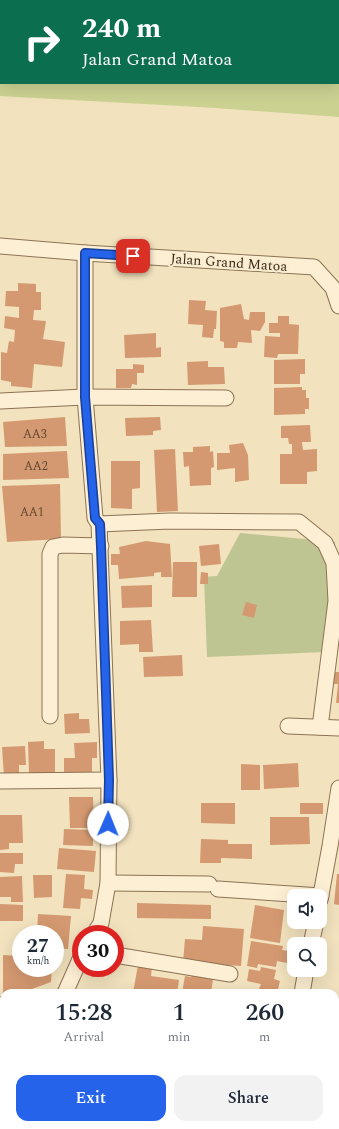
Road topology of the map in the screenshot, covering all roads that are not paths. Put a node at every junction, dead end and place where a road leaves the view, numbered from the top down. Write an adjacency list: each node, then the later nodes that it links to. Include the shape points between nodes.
1 (0, 246): 2 (street, Jalan Grand Matoa)
2 (85, 253): 3 (street, Jalan Grand Matoa, via 314,267 333,288); 4 (street)
3 (339, 306)
4 (85, 397): 5 (street); 6 (street); 7 (street, via 95,518)
5 (226, 398)
6 (0, 401)
7 (100, 524): 8 (street, via 170,521 299,522); 9 (street)
8 (332, 544): 12 (street, via 336,601)
9 (101, 546): 10 (street, via 63,545 53,547 50,554); 14 (street)
10 (50, 716)
11 (288, 726): 12 (street)
12 (320, 727): 13 (street)
13 (339, 728)
14 (109, 780): 15 (street); 18 (street)
15 (0, 781)
16 (339, 788): 17 (street)
17 (335, 847): 19 (street)
18 (108, 883): 20 (street, via 214,887); 21 (street)
19 (323, 889)
20 (287, 895)
21 (100, 925)
22 (124, 956): 23 (street)
23 (230, 974)
24 (72, 977): 26 (street)
25 (305, 977): 27 (street)
26 (67, 989)
27 (303, 989)

